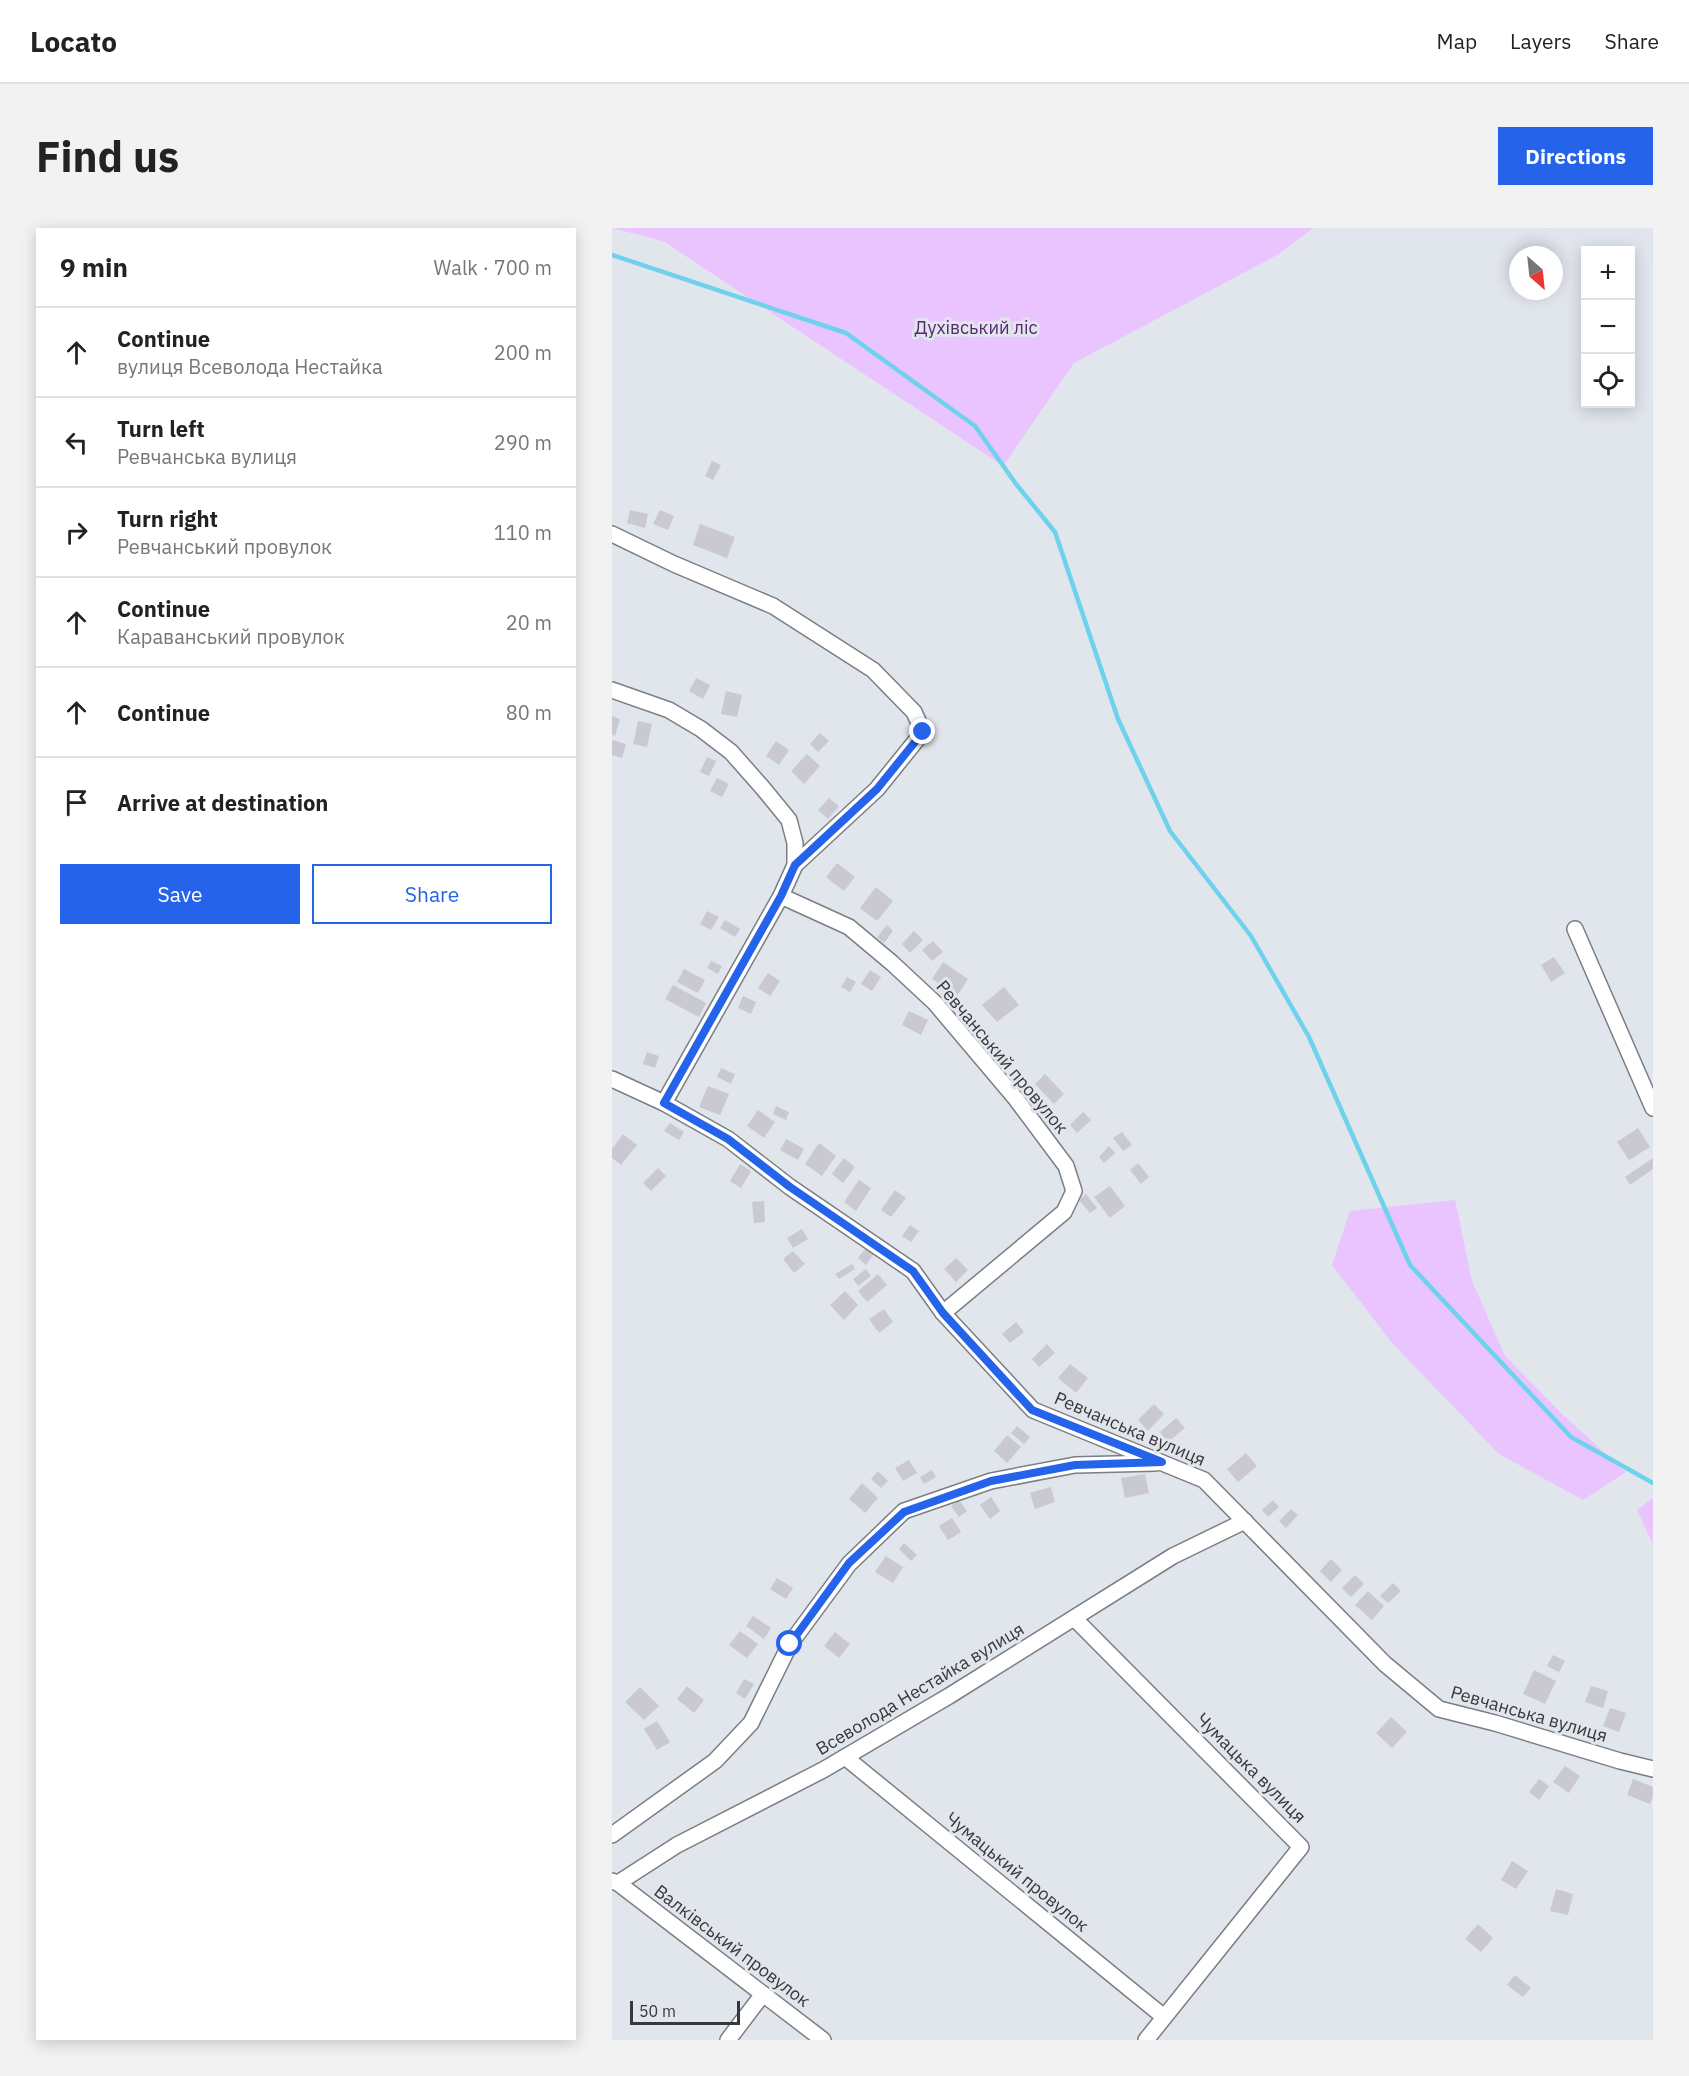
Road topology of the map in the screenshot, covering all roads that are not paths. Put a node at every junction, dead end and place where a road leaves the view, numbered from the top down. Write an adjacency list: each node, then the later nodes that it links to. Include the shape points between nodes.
1 (612, 534): 3 (street, via 773,606 873,670 914,712 923,732 877,789)
2 (612, 690): 3 (street, via 669,710 731,752 789,820)
3 (795, 865): 4 (street)
4 (781, 896): 7 (street); 9 (street, Ревчанський провулок, via 849,927 935,1003 1066,1166 1074,1191 1064,1212)
5 (1575, 929): 8 (street)
6 (612, 1079): 7 (street, Ревчанська вулиця)
7 (664, 1103): 9 (street, Ревчанська вулиця, via 728,1139 790,1187 913,1271)
8 (1653, 1108)
9 (943, 1313): 10 (street, Ревчанська вулиця, via 1032,1410)
10 (1162, 1462): 11 (street, Ревчанська вулиця, via 1204,1480); 15 (street, via 1075,1465 991,1481 904,1512 849,1563 790,1644 751,1723 715,1761)
11 (1245, 1521): 12 (street, Всеволода Нестайка вулиця, via 1173,1556); 14 (street, Ревчанська вулиця, via 1385,1664 1440,1709)
12 (1074, 1618): 13 (street, Всеволода Нестайка вулиця); 18 (street, Чумацька вулиця, via 1301,1847)
13 (845, 1757): 16 (street, Всеволода Нестайка вулиця); 18 (street, Чумацький провулок)
14 (1653, 1769)
15 (612, 1834)
16 (615, 1882): 17 (street, Валківський провулок)
17 (763, 1994): 19 (street); 20 (street, Валківський провулок)
18 (1164, 2017): 21 (street, Чумацька вулиця)
19 (729, 2040)
20 (823, 2040)
21 (1146, 2040)

